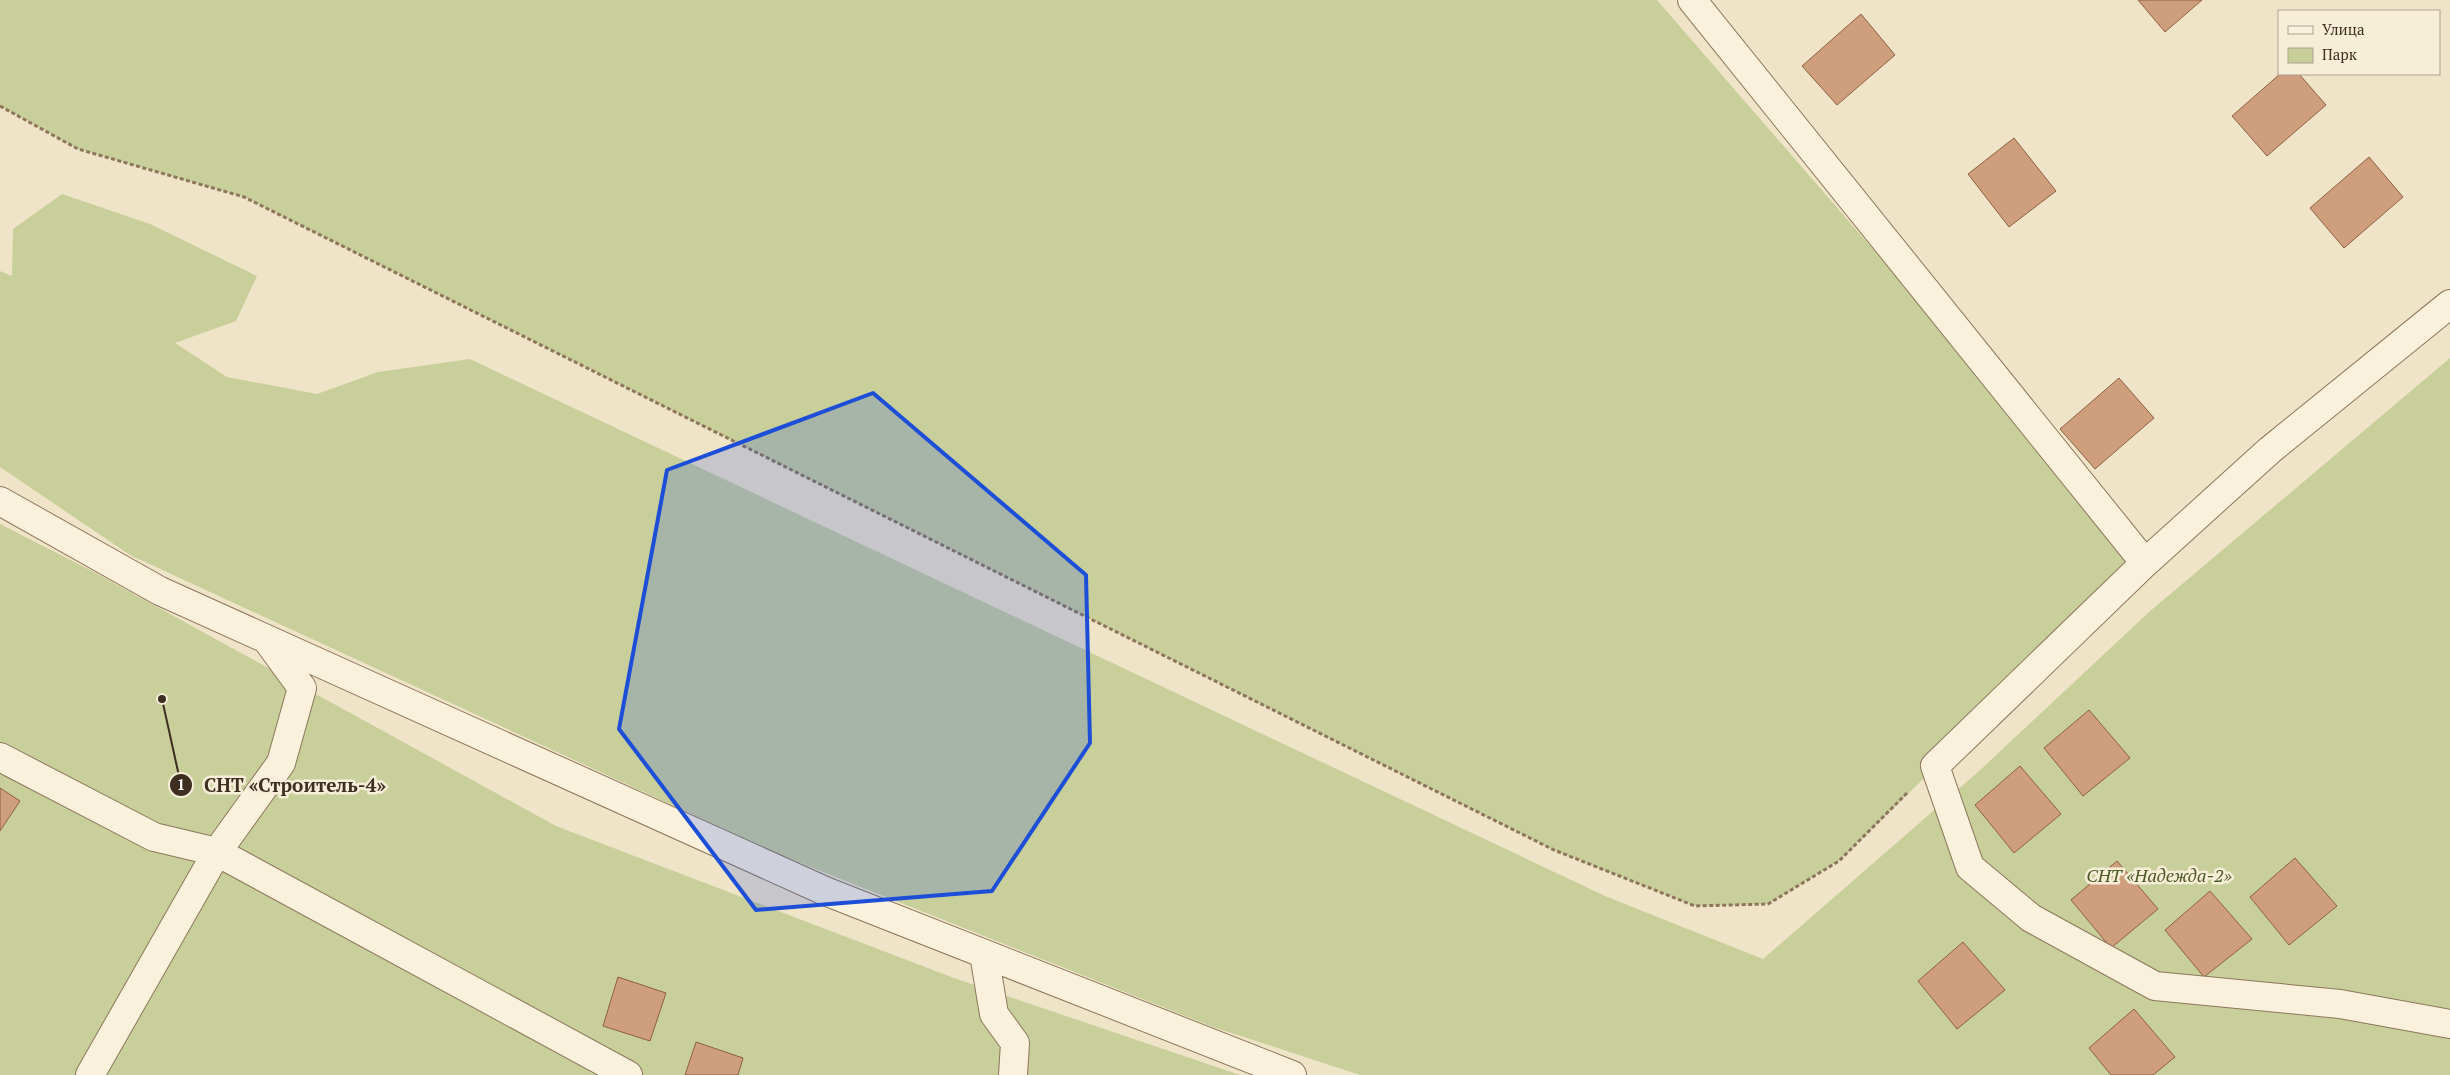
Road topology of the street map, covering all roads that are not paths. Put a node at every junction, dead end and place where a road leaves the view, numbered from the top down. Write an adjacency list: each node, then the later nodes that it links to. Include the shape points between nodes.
1 (1692, 0): 4 (lane)
2 (2450, 304): 4 (lane, via 2270,450)
3 (0, 501): 5 (lane, via 160,590)
4 (2145, 562): 9 (lane, via 1935,766 1970,867 2031,918 2156,986 2340,1004)
5 (266, 639): 7 (lane, via 302,688 281,763); 8 (lane, via 825,891)
6 (0, 757): 7 (lane, via 154,837)
7 (217, 852): 10 (lane); 11 (lane)
8 (984, 954): 12 (lane, via 994,1014 1015,1043); 13 (lane)
9 (2450, 1024)
10 (90, 1075)
11 (628, 1075)
12 (1013, 1075)
13 (1292, 1075)

